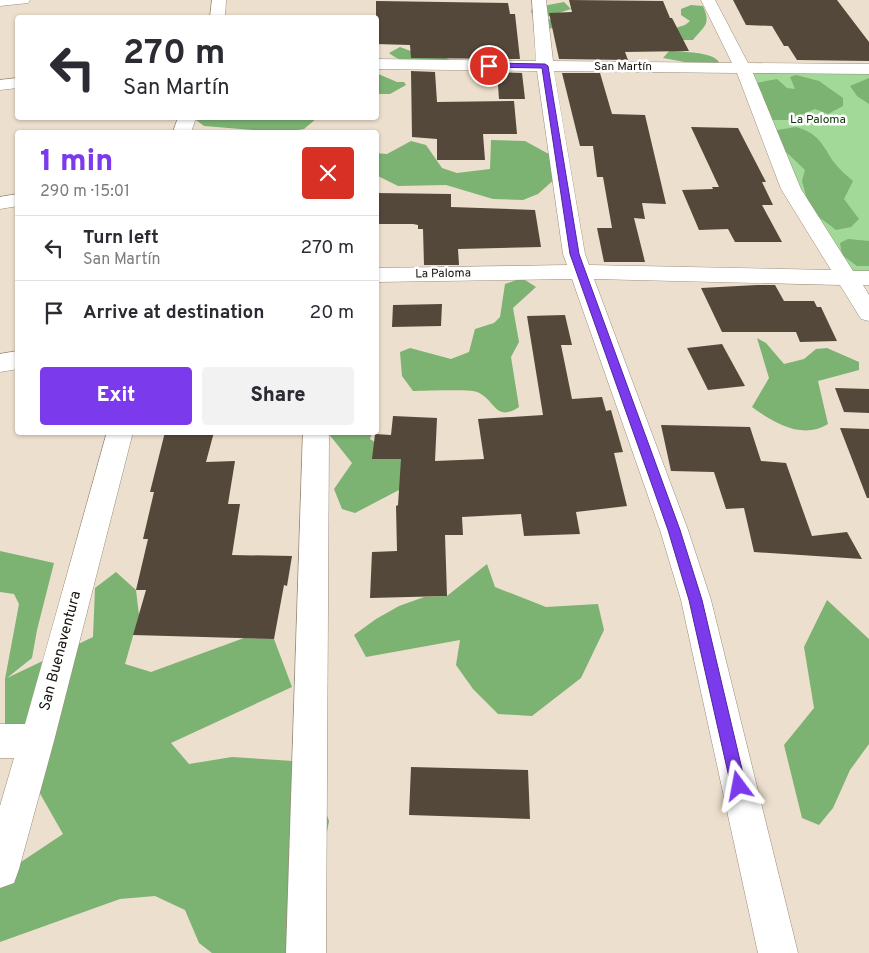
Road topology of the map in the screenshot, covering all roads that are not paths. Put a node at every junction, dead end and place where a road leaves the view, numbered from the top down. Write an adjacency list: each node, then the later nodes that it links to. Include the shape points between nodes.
1 (23, 0): 5 (street)
2 (219, 0): 6 (street)
3 (539, 0): 8 (street)
4 (708, 0): 9 (street)
5 (0, 2)
6 (217, 15)
7 (379, 64): 8 (street, San Martín)
8 (545, 66): 9 (street, San Martín); 15 (street, via 574,254)
9 (742, 68): 10 (street, San Martín); 17 (street, via 791,189)
10 (869, 69)
11 (15, 83): 12 (street)
12 (0, 85)
13 (15, 200): 14 (street)
14 (0, 203)
15 (581, 272): 16 (street, La Paloma); 17 (street, La Paloma); 28 (street, via 696,600)
16 (379, 275)
17 (846, 278): 18 (street, La Paloma); 19 (street)
18 (869, 278)
19 (869, 313)
20 (15, 360): 21 (street)
21 (0, 363)
22 (119, 435): 25 (street, San Buenaventura)
23 (316, 435): 27 (street)
24 (0, 741): 25 (street)
25 (37, 741): 26 (street, San Buenaventura)
26 (0, 869)
27 (306, 953)
28 (778, 953)

